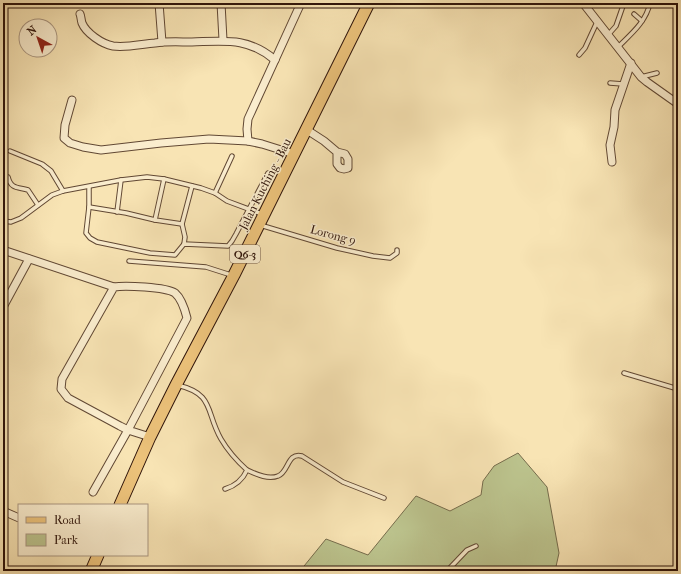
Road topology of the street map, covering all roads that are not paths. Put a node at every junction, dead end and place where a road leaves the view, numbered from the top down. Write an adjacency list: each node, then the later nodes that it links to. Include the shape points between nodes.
1 (159, 3): 14 (street)
2 (221, 3): 13 (street)
3 (300, 3): 17 (street)
4 (369, 3): 25 (main road, Jalan Kuching - Bau / Q6-3)
5 (583, 3): 10 (street)
6 (624, 3): 12 (lane, via 616,26)
7 (650, 3): 11 (lane)
8 (80, 14): 14 (street, via 82,23 90,33 112,46)
9 (634, 14): 11 (lane)
10 (597, 21): 12 (street); 16 (lane, via 585,48)
11 (642, 21): 15 (lane)
12 (608, 35): 15 (street)
13 (223, 40): 14 (street); 17 (street, via 246,43)
14 (162, 42)
15 (618, 47): 18 (street)
16 (579, 55)
17 (276, 60): 26 (street, via 248,119)
18 (631, 63): 20 (street); 22 (street)
19 (657, 73): 20 (lane)
20 (641, 76): 24 (street)
21 (610, 83): 22 (lane)
22 (623, 84): 31 (street, via 615,110 610,145)
23 (72, 100): 26 (street, via 64,138 83,147 101,150 209,139)
24 (678, 104)
25 (307, 130): 28 (street); 29 (main road, Jalan Kuching - Bau / Q6-3)
26 (248, 141): 29 (street)
27 (10, 151): 38 (lane, via 42,164 51,171)
28 (337, 152)
29 (294, 154): 45 (main road, Jalan Kuching - Bau / Q6-3)
30 (232, 156): 39 (lane)
31 (612, 162)
32 (268, 173): 42 (lane)
33 (8, 177): 40 (lane, via 12,186 28,190)
34 (164, 179): 35 (lane, via 147,177); 36 (lane); 44 (lane)
35 (121, 180): 37 (lane); 43 (lane)
36 (192, 186): 39 (lane); 47 (lane)
37 (89, 187): 38 (lane); 41 (lane)
38 (63, 191): 40 (lane)
39 (215, 193): 42 (lane, via 227,202)
40 (38, 205): 46 (lane, via 21,218 11,222)
41 (90, 207): 43 (lane); 48 (lane, via 86,233 97,242 150,253 175,255)
42 (249, 209): 45 (lane); 48 (lane, via 228,246)
43 (117, 212): 44 (lane)
44 (155, 220): 47 (lane)
45 (262, 220): 50 (lane, Lorong 9, via 337,248 390,258 397,254); 53 (main road, Jalan Kuching - Bau / Q6-3)
46 (3, 221)
47 (182, 224): 48 (lane)
48 (184, 244)
49 (3, 250): 51 (street)
50 (397, 250)
51 (29, 259): 54 (street); 55 (street)
52 (130, 261): 53 (lane, via 206,267)
53 (234, 275): 57 (main road, Jalan Kuching - Bau / Q6-3)
54 (114, 286): 59 (street, via 62,379 61,389 68,398); 59 (street, via 166,290 175,294 185,308 187,318)
55 (3, 307)
56 (624, 373): 58 (lane)
57 (176, 385): 60 (main road, Jalan Kuching - Bau / Q6-3); 61 (lane, via 202,395 221,439)
58 (678, 390)
59 (128, 430): 60 (street); 63 (street)
60 (150, 437): 65 (main road, Jalan Kuching - Bau / Q6-3)
61 (247, 470): 62 (lane, via 238,482); 64 (lane, via 260,476 278,476 282,474 291,458 298,455 343,482)
62 (225, 489)
63 (94, 492)
64 (384, 498)
65 (120, 504)
66 (3, 511): 67 (street)
67 (18, 518)
68 (476, 546): 71 (lane, via 467,550)
69 (98, 556): 70 (main road)
70 (91, 571)
71 (447, 571)

